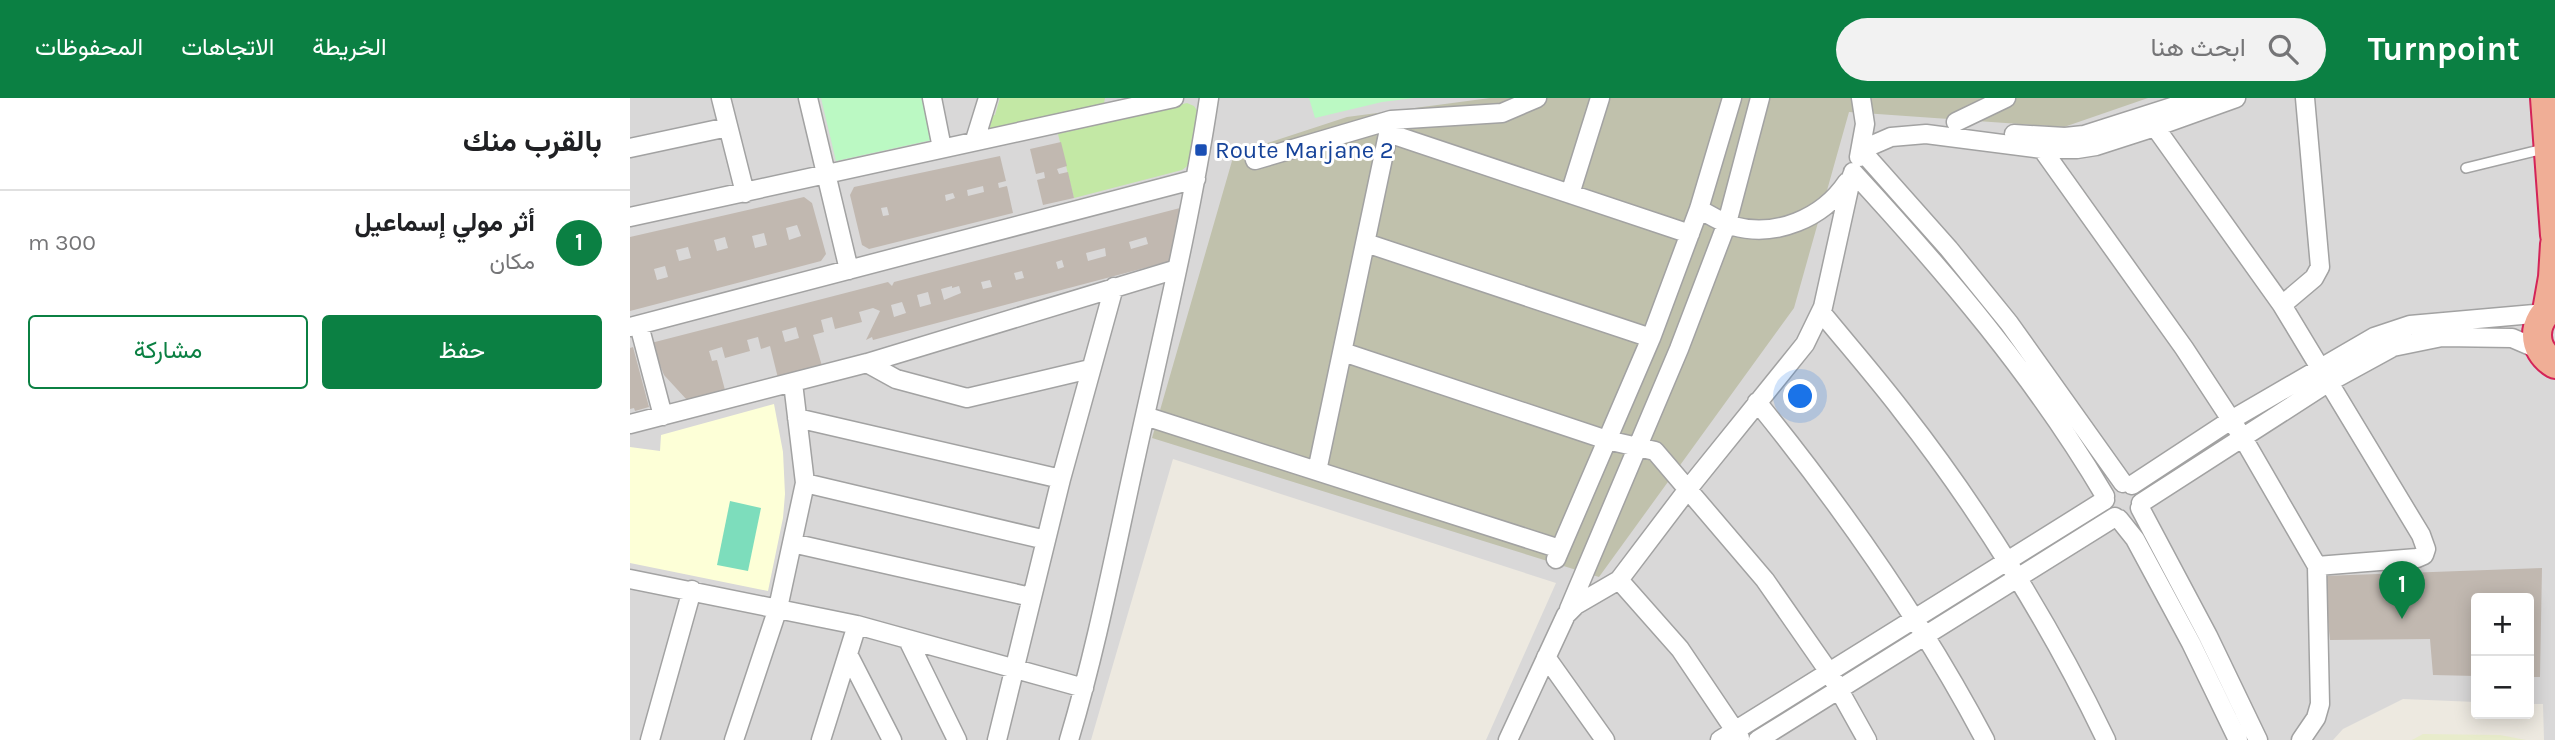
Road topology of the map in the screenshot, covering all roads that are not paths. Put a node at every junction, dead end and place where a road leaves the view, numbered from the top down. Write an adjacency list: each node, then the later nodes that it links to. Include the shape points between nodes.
1 (721, 98): 19 (street)
2 (808, 98): 32 (street)
3 (932, 98): 25 (street)
4 (988, 98): 23 (street)
5 (1174, 98): 17 (street)
6 (1209, 98): 33 (street)
7 (1537, 98): 20 (street, via 1502,113)
8 (1600, 98): 35 (street)
9 (1731, 98): 36 (street)
10 (1760, 98): 38 (street)
11 (1861, 98): 28 (street, via 1865,124)
12 (2006, 98): 18 (street)
13 (2236, 98): 21 (street)
14 (2305, 98): 46 (street, via 2320,267 2314,278)
15 (2545, 98): 26 (highway)
16 (2188, 100): 22 (street, via 2084,135)
17 (1116, 104): 23 (street)
18 (1956, 122)
19 (728, 127): 24 (street); 34 (street)
20 (1390, 127): 29 (street); 35 (street); 41 (street)
21 (2155, 127): 27 (street, via 2096,146); 46 (street)
22 (2014, 134)
23 (975, 140): 25 (street)
24 (630, 148)
25 (942, 148): 32 (street)
26 (2549, 148): 30 (lane); 40 (highway)
27 (2042, 149): 28 (street, via 1926,134 1891,136); 62 (street)
28 (1861, 150): 31 (street); 70 (street, via 2009,323)
29 (1255, 160)
30 (2466, 168)
31 (1853, 174): 38 (street, via 1830,203 1799,222 1765,229); 48 (street); 72 (street, via 1937,263 1995,336)
32 (825, 175): 34 (street); 44 (street)
33 (1196, 179): 43 (street); 44 (street)
34 (745, 193): 37 (street)
35 (1570, 194): 39 (street)
36 (1699, 209): 38 (street); 39 (street)
37 (630, 217)
38 (1727, 223): 66 (street)
39 (1690, 234): 51 (street)
40 (2555, 235)
41 (1366, 243): 51 (street); 52 (street)
42 (2555, 244): 47 (highway)
43 (1177, 269): 45 (street); 60 (street)
44 (849, 270): 49 (street)
45 (1114, 287): 54 (street); 55 (street)
46 (2282, 305): 56 (street)
47 (2549, 310): 50 (street); 53 (highway, via 2536,331)
48 (1821, 313): 58 (street, via 1805,344); 77 (street, via 1953,479)
49 (635, 326): 59 (street)
50 (2411, 333): 53 (street, via 2512,338); 56 (street, via 2374,337)
51 (1651, 338): 65 (street)
52 (1343, 352): 65 (street); 67 (street)
53 (2549, 362)
54 (867, 363): 55 (street, via 896,379 967,398); 57 (street)
55 (1090, 369): 68 (street)
56 (2325, 375): 62 (street); 64 (street); 78 (street, via 2427,551 2417,558)
57 (793, 383): 59 (street); 61 (street)
58 (1757, 402): 71 (street); 86 (street, via 1819,478)
59 (663, 416): 63 (street)
60 (1145, 416): 67 (street); 94 (street)
61 (797, 418): 68 (street); 69 (street)
62 (2231, 420): 64 (street); 70 (street)
63 (630, 424)
64 (2243, 438): 73 (street); 78 (street)
65 (1607, 440): 66 (street); 67 (street, via 1558,554)
66 (1638, 447): 71 (street, via 1655,451); 85 (street)
67 (1317, 471)
68 (1061, 479): 75 (street)
69 (804, 483): 75 (street); 76 (street)
70 (2128, 484): 72 (street, via 2112,486); 73 (street, via 2139,493)
71 (1688, 489): 81 (street); 93 (street, via 1765,580)
72 (2105, 498): 74 (street, via 2107,510); 77 (street)
73 (2140, 506): 74 (street, via 2129,518); 112 (street)
74 (2117, 518): 80 (street); 111 (street, via 2135,539)
75 (1046, 540): 83 (street)
76 (792, 543): 83 (street); 84 (street)
77 (2007, 562): 80 (street); 86 (street)
78 (2317, 566): 113 (street, via 2320,704)
79 (630, 579): 82 (street)
80 (2017, 579): 88 (street); 110 (street)
81 (1619, 580): 85 (street); 96 (street, via 1680,649)
82 (692, 590): 84 (street); 97 (street)
83 (1031, 597): 92 (street)
84 (778, 608): 87 (street); 98 (street)
85 (1566, 615): 91 (street)
86 (1916, 619): 88 (street); 93 (street)
87 (857, 625): 89 (street); 90 (street)
88 (1926, 635): 95 (street); 109 (street)
89 (908, 640): 92 (street); 101 (street)
90 (848, 654): 99 (street); 100 (street)
91 (1546, 657): 104 (street); 105 (street)
92 (1013, 669): 94 (street); 102 (street)
93 (1829, 672): 95 (street); 96 (street)
94 (1084, 688): 103 (street)
95 (1840, 690): 107 (street); 108 (street)
96 (1739, 735): 106 (street)
97 (650, 740)
98 (734, 740)
99 (821, 740)
100 (892, 740)
101 (957, 740)
102 (997, 740)
103 (1069, 740)
104 (1508, 740)
105 (1605, 740)
106 (1720, 740)
107 (1758, 740)
108 (1867, 740)
109 (1985, 740)
110 (2106, 740)
111 (2238, 740)
112 (2258, 740)
113 (2301, 740)

